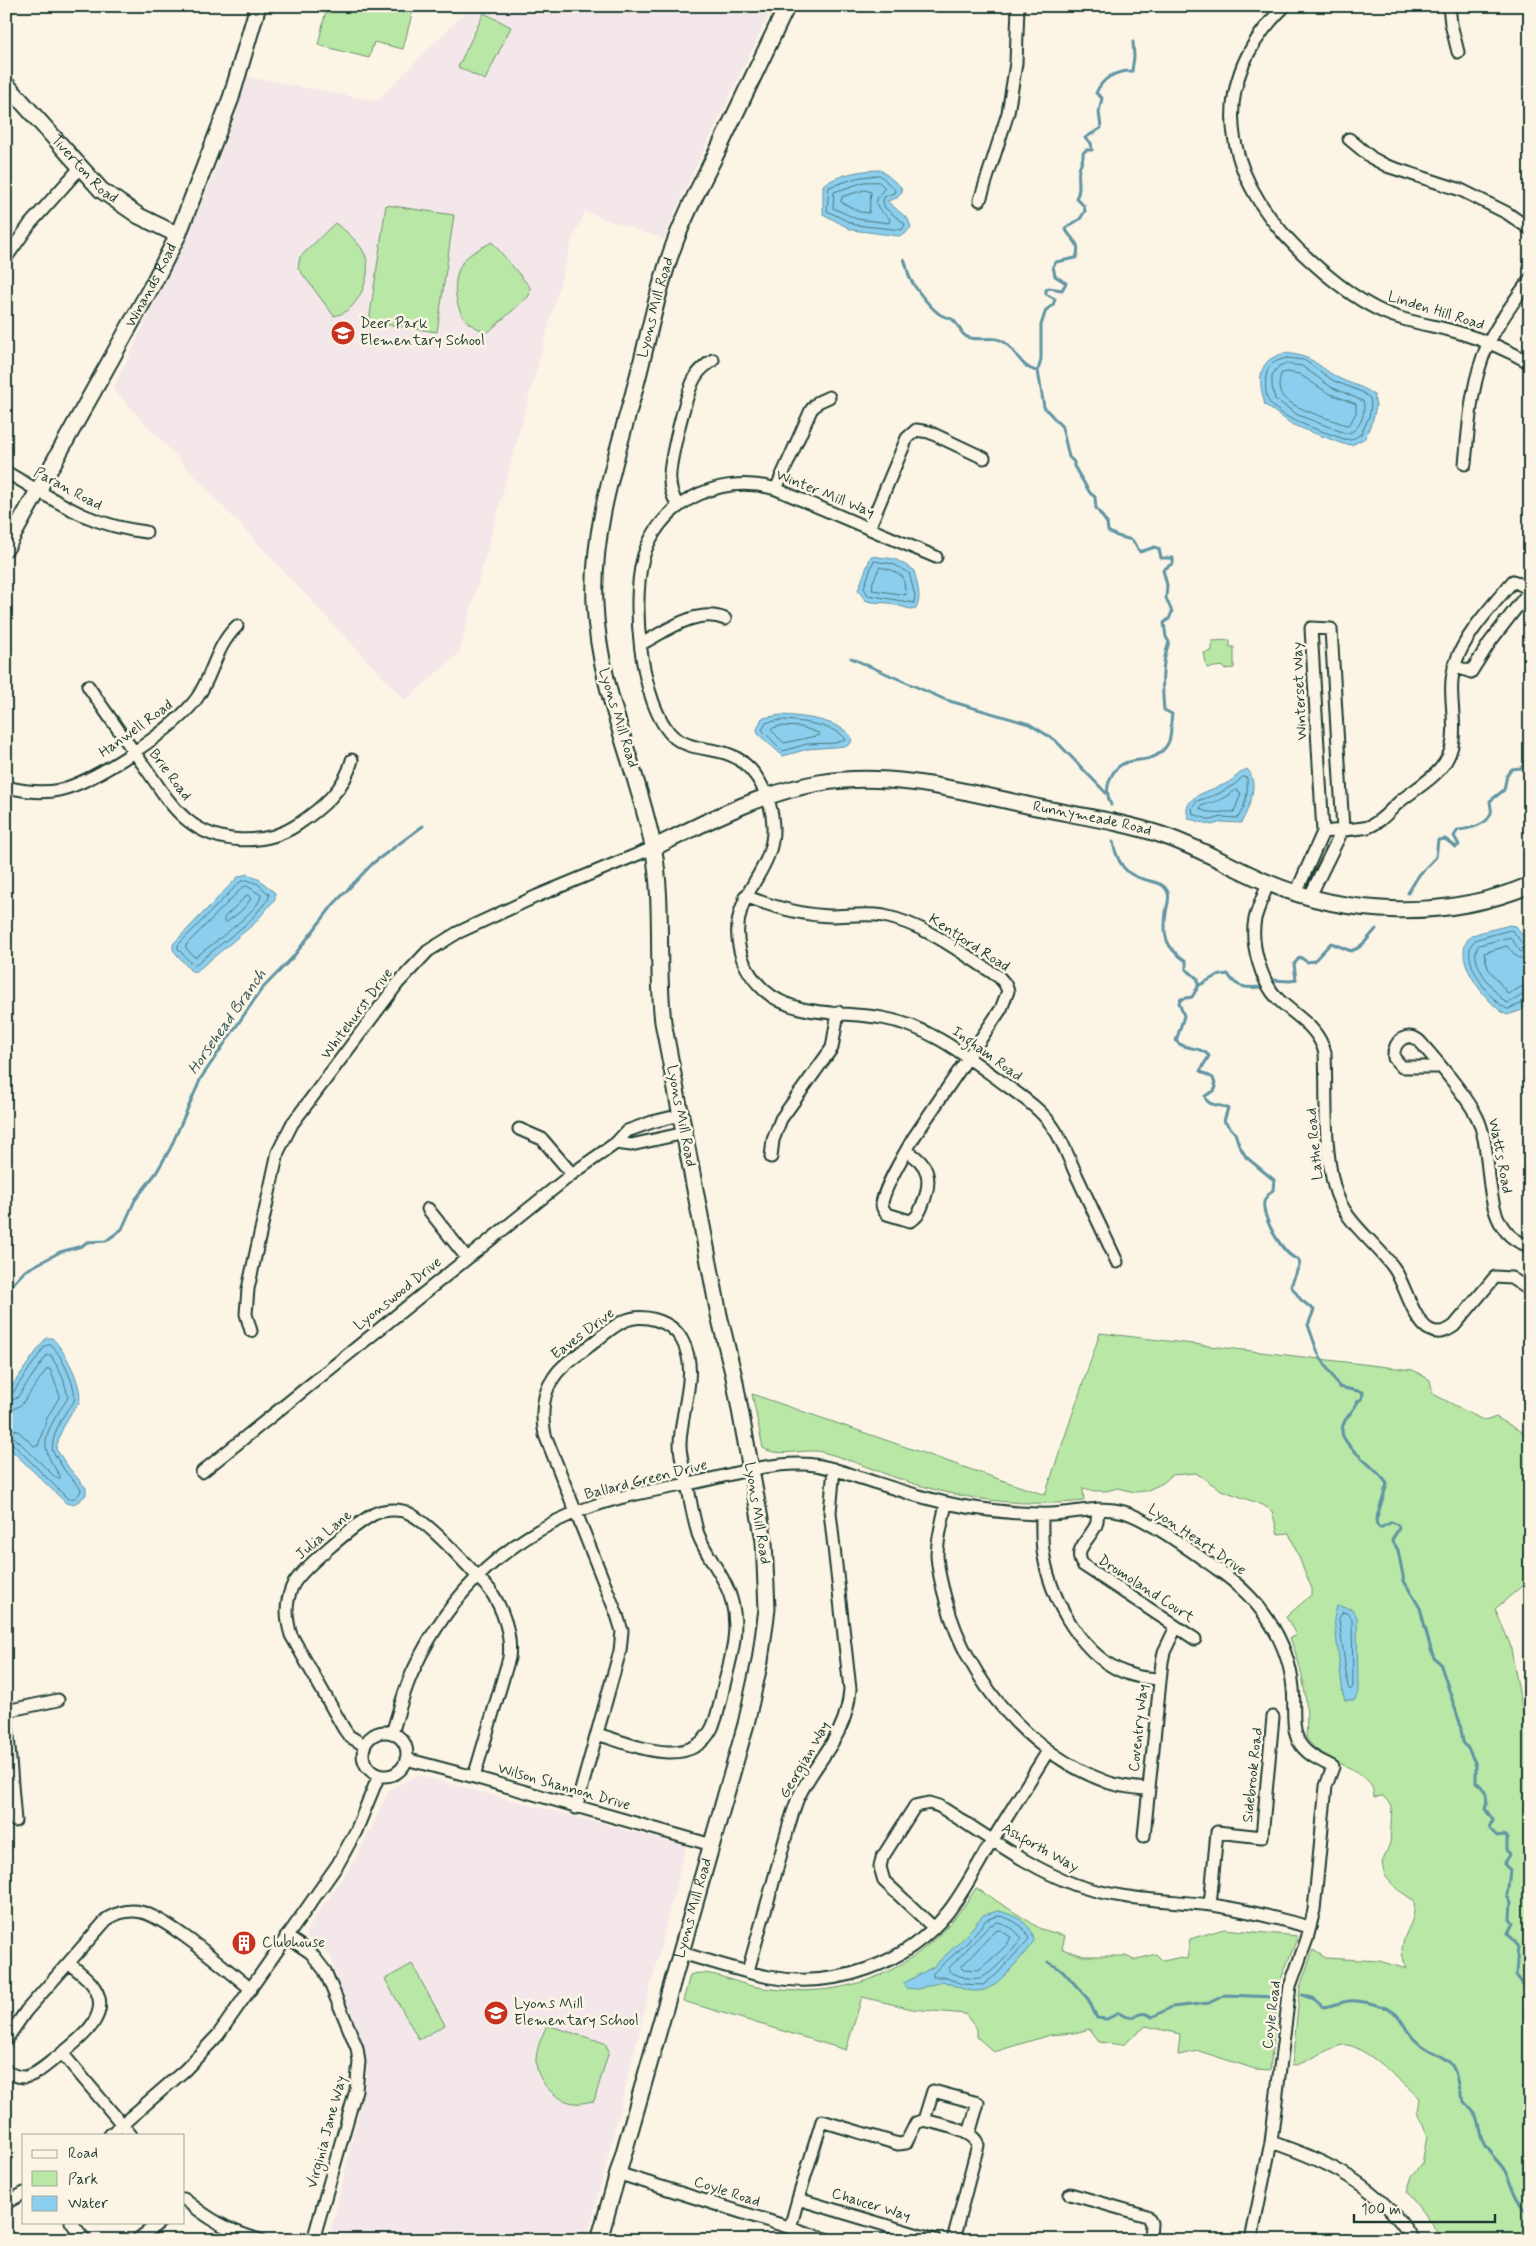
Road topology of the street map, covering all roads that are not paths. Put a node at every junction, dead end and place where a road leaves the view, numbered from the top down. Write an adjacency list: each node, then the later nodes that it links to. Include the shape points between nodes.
1 (258, 6): 12 (main road, Winands Road, via 231,98)
2 (787, 6): 41 (main road, Lyons Mill Road, via 673,248 600,521 595,578 600,657)
3 (1018, 6): 10 (street, via 1016,63 1008,113)
4 (1285, 6): 15 (street, Linden Hill Road, via 1255,41 1237,82 1235,146 1248,184 1280,230 1302,254 1355,298 1404,320 1461,333)
5 (1449, 6): 6 (street)
6 (1458, 52)
7 (6, 84): 9 (main road, Tiverton Road)
8 (1349, 139): 11 (street, via 1387,166 1461,190 1492,205)
9 (80, 168): 12 (main road, Tiverton Road, via 118,203); 13 (street, via 30,224)
10 (980, 200)
11 (1530, 230)
12 (178, 235): 23 (main road, Winands Road)
13 (6, 258)
14 (1530, 279): 15 (street)
15 (1488, 343): 17 (street, Linden Hill Road); 20 (street, via 1472,400)
16 (713, 360): 24 (street, via 703,367 691,385 671,461 671,492)
17 (1530, 363)
18 (829, 397): 22 (street, via 811,410)
19 (984, 458): 25 (street, via 929,432 916,430 907,438)
20 (1465, 464)
21 (6, 472): 23 (street, Paran Road)
22 (776, 489): 24 (street, Winter Mill Way, via 750,484 721,487 706,491); 25 (street, Winter Mill Way)
23 (39, 491): 26 (street, Paran Road, via 92,520); 27 (main road, Winands Road)
24 (678, 507): 32 (street, Winter Mill Way, via 654,534 642,560 637,594)
25 (869, 528): 28 (street, Winter Mill Way)
26 (146, 532)
27 (6, 548)
28 (936, 557)
29 (1530, 590): 33 (street, via 1471,672); 33 (street, via 1512,581 1474,632)
30 (725, 619): 32 (street, via 716,615 696,617)
31 (237, 626): 35 (street, Hanwell Road, via 226,636 204,688 186,712)
32 (641, 644): 38 (street, Winter Mill Way, via 652,697 668,731 686,744 740,760 757,777)
33 (1454, 666): 39 (street, via 1454,733 1446,763 1376,823)
34 (88, 686): 35 (street, Brie Road)
35 (134, 751): 36 (street, Brie Road, via 173,807 187,820 214,835 246,840 276,836 312,814 346,780); 37 (street, Hanwell Road, via 93,778 58,790)
36 (352, 760)
37 (7, 791)
38 (766, 796): 41 (main road, Runnymeade Road); 42 (main road, Runnymeade Road, via 820,782 871,779 947,789 1160,834); 45 (street, Winter Mill Way, via 772,816 772,844 762,871)
39 (1343, 828): 40 (street); 40 (street, Winterset Way, via 1331,629 1311,628); 44 (street, Winterset Way)
40 (1323, 832): 44 (street, Winterset Way)
41 (653, 848): 49 (main road, Lyons Mill Road, via 660,991); 61 (street, Whitehurst Drive, via 536,896 457,933 428,951 398,983 292,1124 278,1152 248,1289 246,1314)
42 (1268, 883): 44 (main road, Runnymeade Road); 60 (street, Lathe Road, via 1254,928 1261,969 1273,993 1305,1021 1322,1042 1329,1161 1334,1187 1347,1217 1393,1267 1416,1313 1429,1330 1446,1332 1454,1326 1495,1277 1511,1278)
43 (1530, 885): 44 (main road, Runnymeade Road, via 1464,904 1426,909 1380,910)
44 (1302, 895)
45 (745, 896): 46 (street, Ingham Road, via 737,924 737,938 743,959 755,981 767,993 787,1004); 47 (street, Kentford Road, via 796,913 881,916 899,920 937,937 999,977 1008,990 1006,999)
46 (838, 1012): 47 (street, Ingham Road, via 901,1022 938,1037); 54 (street, via 832,1048 781,1119)
47 (967, 1057): 53 (street, Kentford Road); 59 (street, Ingham Road, via 1040,1111 1053,1127)
48 (1440, 1067): 57 (street, Watts Road, via 1478,1118 1499,1224 1512,1239)
49 (681, 1115): 51 (main road, Lyons Mill Road); 52 (street, Lyonswood Drive, via 627,1131)
50 (519, 1129): 55 (street, via 542,1139)
51 (685, 1133): 52 (street, via 631,1145); 63 (main road, Lyons Mill Road)
52 (616, 1143): 55 (street, Lyonswood Drive)
53 (906, 1151): 53 (street, Kentford Road, via 882,1205 886,1214 910,1221 920,1211 927,1194 928,1180 921,1161)
54 (771, 1157)
55 (572, 1174): 58 (street, Lyonswood Drive)
56 (428, 1209): 58 (street)
57 (1530, 1246)
58 (467, 1258): 64 (street, Lyonswood Drive)
59 (1117, 1262)
60 (1530, 1290)
61 (250, 1331)
62 (834, 1469): 63 (street, Lyon Heart Drive, via 802,1464); 66 (street, Lyon Heart Drive); 97 (street, Georgian Way, via 830,1512 849,1701 844,1722 806,1783 793,1813)
63 (751, 1470): 65 (street, Ballard Green Drive); 90 (main road, Lyons Mill Road, via 764,1541 767,1609 750,1707)
64 (202, 1472)
65 (687, 1484): 68 (street, Ballard Green Drive, via 624,1497); 68 (street, Eaves Drive, via 680,1444 690,1370 688,1355 682,1340 667,1324 636,1317 622,1322 562,1367 546,1392 542,1412 545,1435); 78 (street, Eaves Drive, via 702,1545 729,1590 735,1616 732,1655 714,1723 698,1744 676,1752 654,1750)
66 (946, 1503): 69 (street, Lyon Heart Drive); 80 (street, via 937,1556 956,1632 975,1670 1000,1706)
67 (1098, 1509): 69 (street, Lyon Heart Drive); 71 (street, Dromoland Court, via 1097,1524 1080,1550 1080,1561); 82 (street, Lyon Heart Drive, via 1122,1511 1137,1517 1218,1569 1249,1594 1274,1628 1286,1652 1300,1742 1312,1755)
68 (576, 1512): 70 (street, Ballard Green Drive, via 515,1544); 78 (street, Eaves Drive, via 622,1631 620,1651)
69 (1042, 1514): 73 (street, via 1048,1574 1059,1603 1074,1628 1092,1649 1116,1668 1142,1678)
70 (478, 1577): 77 (street, Ballard Green Drive, via 446,1613 425,1646 412,1672); 79 (street, Julia Lane, via 422,1522 395,1510 366,1519 298,1576 288,1600 291,1635 349,1736); 84 (street, Julia Lane, via 496,1598 510,1647)
71 (1176, 1627): 72 (street, Dromoland Court); 73 (street, Coventry Way, via 1164,1652)
72 (1195, 1640)
73 (1159, 1679): 85 (street, Coventry Way)
74 (58, 1700): 75 (street)
75 (6, 1711): 87 (street)
76 (1273, 1717): 91 (street, Sidebrook Road, via 1262,1836 1217,1832)
77 (392, 1733): 79 (street, via 376,1733); 81 (street, via 404,1743)
78 (597, 1734): 86 (street, Eaves Drive)
79 (364, 1745): 83 (street, via 364,1760 372,1772)
80 (1048, 1751): 85 (street, via 1108,1783); 89 (street)
81 (406, 1759): 83 (street, via 396,1773); 84 (street, Wilson Shannon Drive)
82 (1333, 1767): 92 (street, Coyle Road, via 1326,1786)
83 (379, 1775): 94 (street, via 349,1846)
84 (474, 1777): 86 (street, Wilson Shannon Drive)
85 (1148, 1790): 88 (street, Coventry Way)
86 (576, 1808): 90 (street, Wilson Shannon Drive)
87 (15, 1821)
88 (1144, 1836)
89 (993, 1840): 91 (street, Ashforth Way, via 1058,1877 1093,1890); 93 (street, via 961,1894); 93 (street, Ashforth Way, via 939,1806 921,1803 909,1813 882,1858 881,1874 884,1882)
90 (712, 1845): 95 (main road, Lyons Mill Road)
91 (1210, 1905): 92 (street, Ashforth Way)
92 (1310, 1926): 107 (street, Coyle Road, via 1290,1986)
93 (934, 1928): 97 (street, via 919,1942 885,1962 842,1976 796,1979)
94 (286, 1936): 98 (street); 120 (street, Virginia Jane Way, via 311,1953 325,1971 357,2048 359,2062 356,2090)
95 (681, 1953): 97 (street); 108 (main road, Lyons Mill Road)
96 (68, 1964): 98 (street, via 108,1918 130,1910 160,1919); 99 (street, via 26,2011); 100 (street, via 94,1986 100,2000 94,2023)
97 (748, 1971)
98 (252, 1989): 103 (street, via 218,2035 185,2070)
99 (6, 2040)
100 (62, 2052): 101 (street, via 28,2076 14,2076); 103 (street)
101 (6, 2070)
102 (924, 2120): 106 (street); 106 (street, via 932,2091 978,2104); 111 (street, via 916,2123 906,2143 898,2144 822,2121)
103 (122, 2125): 104 (street); 105 (street)
104 (111, 2134)
105 (130, 2134)
106 (969, 2134): 124 (street, via 977,2141 978,2150)
107 (1271, 2142): 126 (street, Coyle Road); 127 (street, via 1306,2154 1358,2182 1392,2210)
108 (617, 2173): 116 (street, Coyle Road); 121 (main road, Lyons Mill Road)
109 (22, 2194): 113 (street)
110 (1070, 2194): 125 (street, via 1147,2216 1151,2223)
111 (798, 2199): 116 (street); 123 (street, Chaucer Way)
112 (185, 2200): 119 (street, via 216,2223)
113 (6, 2203)
114 (73, 2224): 117 (street)
115 (157, 2224): 118 (street)
116 (790, 2228): 122 (street, Coyle Road)
117 (85, 2240)
118 (136, 2240)
119 (260, 2240)
120 (313, 2240)
121 (599, 2240)
122 (829, 2240)
123 (934, 2240)
124 (953, 2240)
125 (1150, 2240)
126 (1251, 2240)
127 (1413, 2240)

